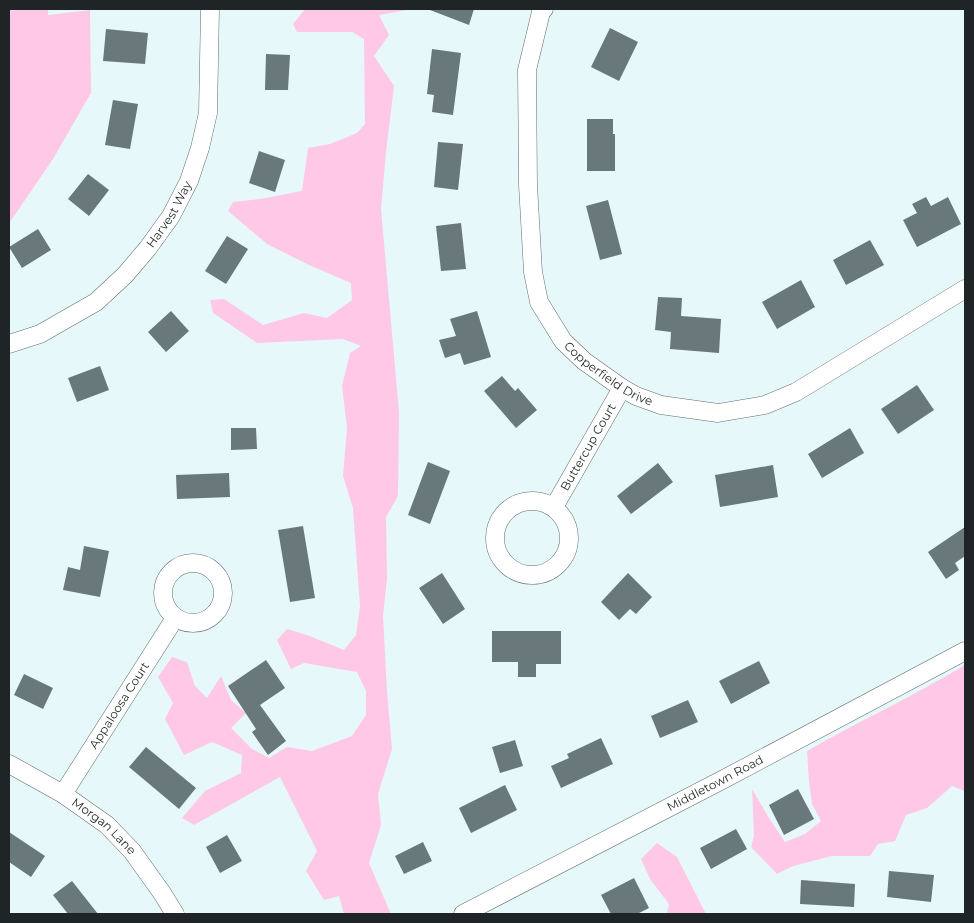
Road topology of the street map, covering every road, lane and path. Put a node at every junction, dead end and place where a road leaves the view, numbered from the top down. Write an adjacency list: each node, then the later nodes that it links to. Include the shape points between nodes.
1 (210, 9): 4 (street, Harvest Way, via 208,113 189,181 171,216 131,268 96,302 40,334)
2 (544, 9): 5 (street, Copperfield Drive, via 527,70 528,185 533,272 539,302 563,341 584,361)
3 (965, 289): 5 (street, Copperfield Drive, via 796,392 765,406 718,413 662,405)
4 (9, 344)
5 (622, 388): 6 (street, Buttercup Court)
6 (554, 507): 6 (street, via 530,500 518,503 500,518 495,530 496,548 505,564 515,572 539,575 551,570 564,557 569,539 568,527)
7 (175, 618): 10 (street, Appaloosa Court)
8 (965, 651): 12 (street, Middletown Road)
9 (9, 764): 10 (street, Morgan Lane)
10 (63, 794): 11 (street, Morgan Lane, via 107,825 132,851)
11 (175, 914)
12 (463, 914)

